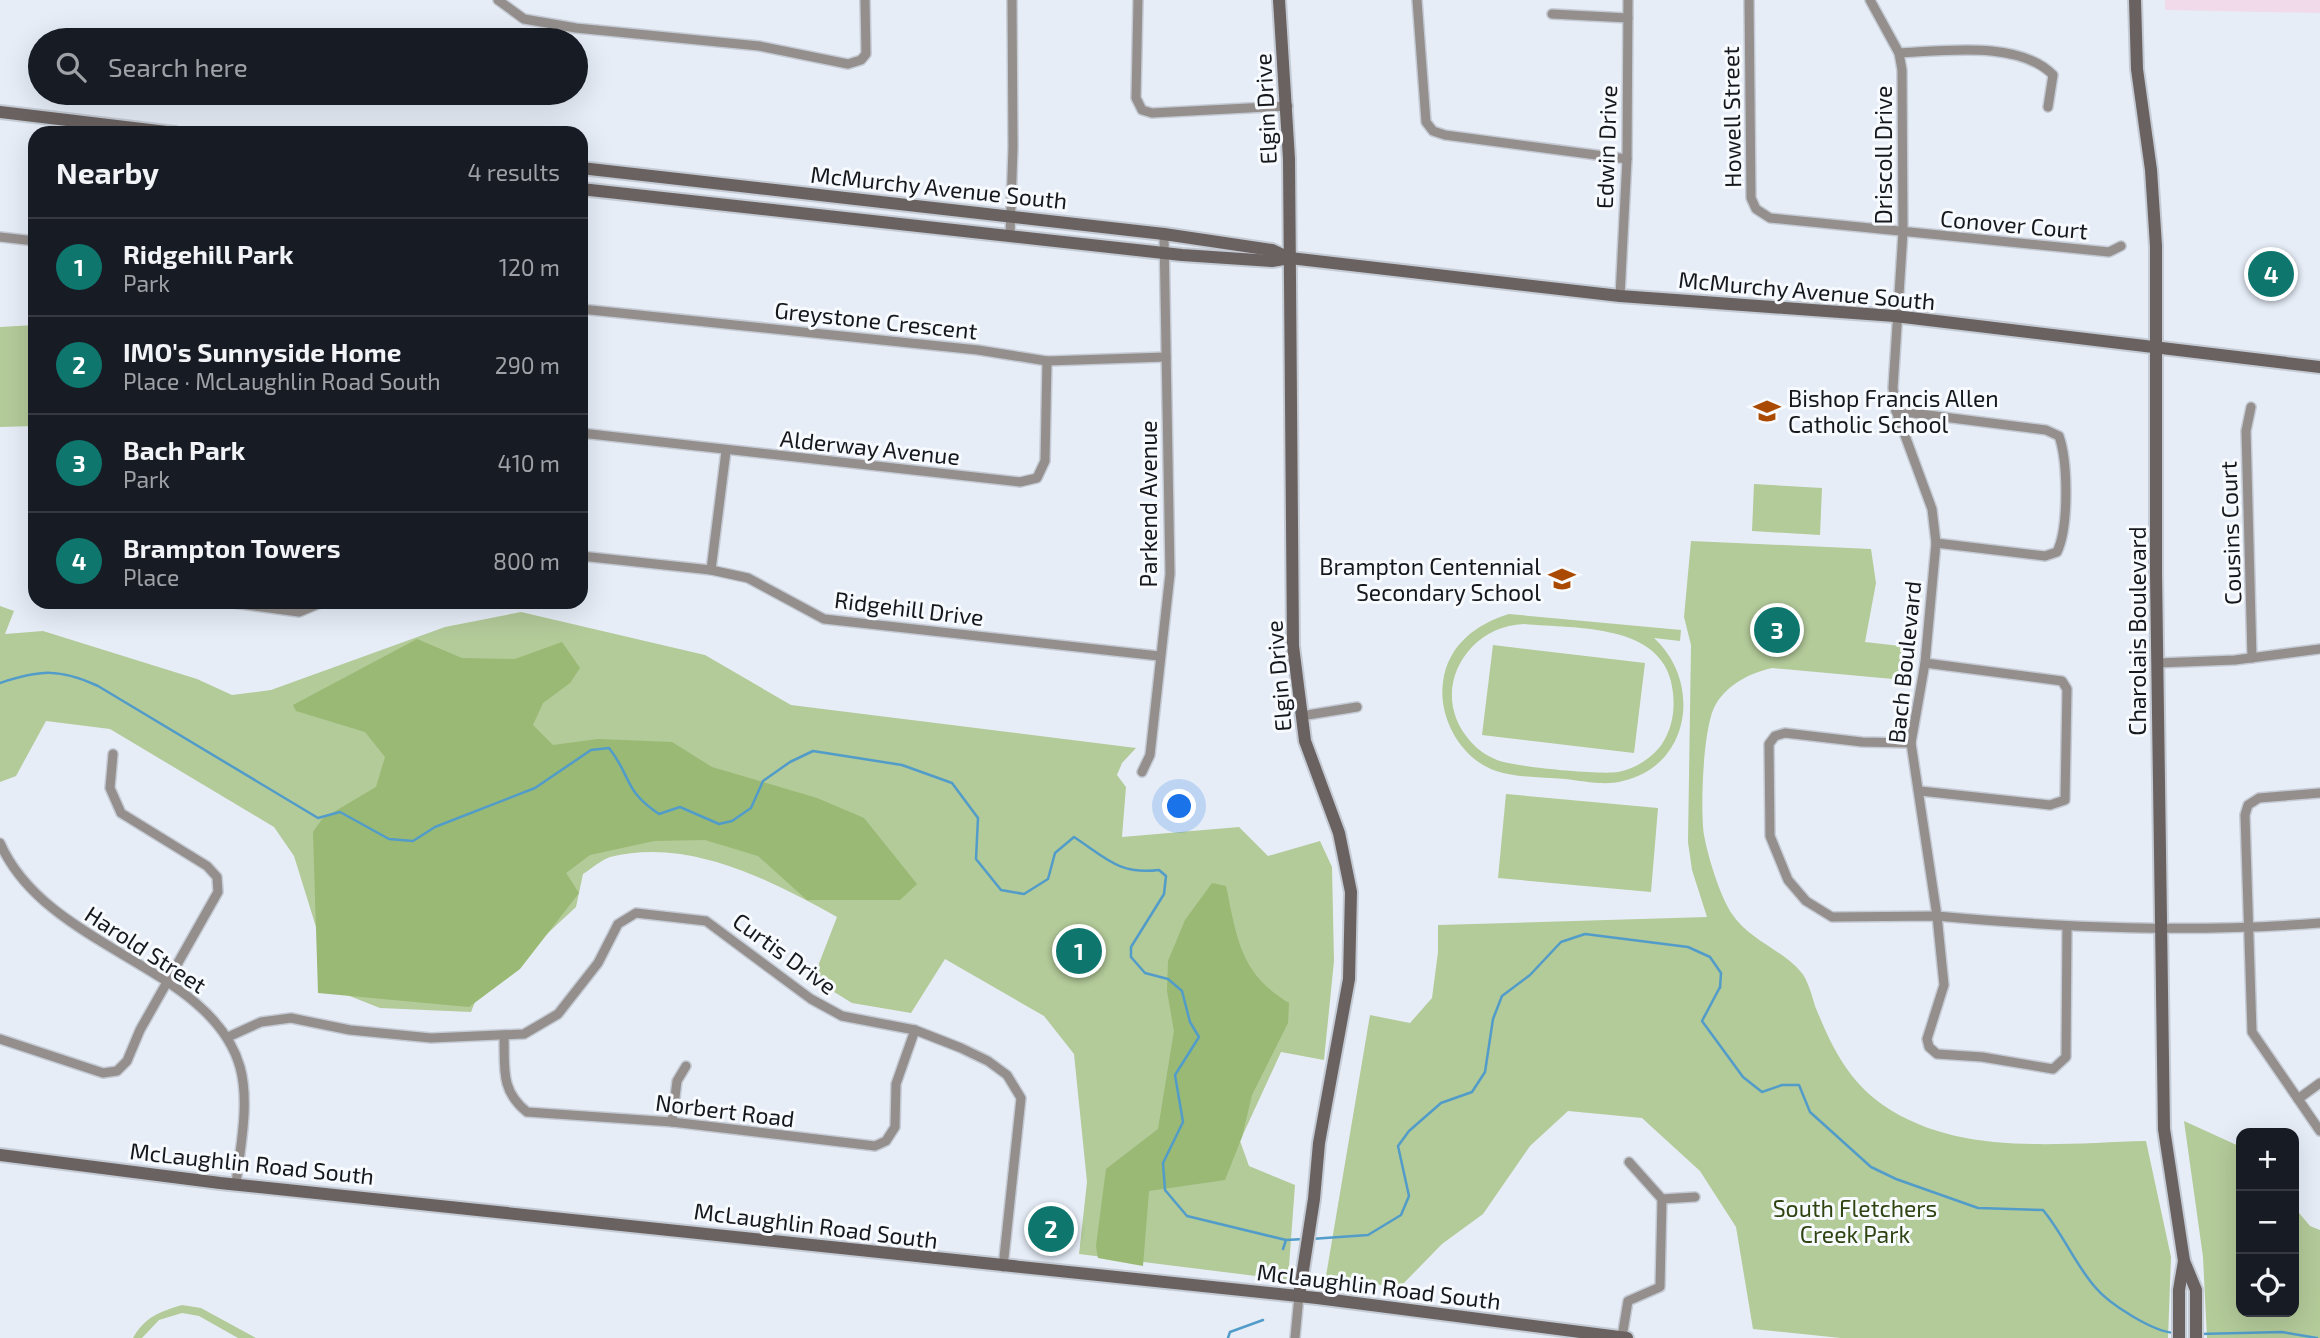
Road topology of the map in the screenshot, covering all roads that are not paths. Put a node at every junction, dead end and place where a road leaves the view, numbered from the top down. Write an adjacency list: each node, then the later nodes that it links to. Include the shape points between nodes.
1 (498, 0): 13 (street, via 524,19)
2 (865, 0): 14 (street, via 866,54 848,64 759,46)
3 (1012, 0): 23 (street)
4 (1139, 0): 16 (street, via 1136,98 1142,110)
5 (1279, 0): 16 (street, Elgin Drive)
6 (1417, 0): 20 (street, via 1426,122 1433,131)
7 (1628, 0): 12 (street, Edwin Drive)
8 (1749, 0): 24 (street, Howell Street, via 1751,198 1756,209 1770,218)
9 (1870, 0): 15 (street, Driscoll Drive)
10 (2135, 0): 35 (street, Charolais Boulevard, via 2137,69 2155,208)
11 (1552, 14): 12 (street)
12 (1628, 18): 20 (street, Edwin Drive)
13 (576, 28)
14 (588, 29)
15 (1899, 54): 17 (street, via 1987,50 2029,59 2053,75); 24 (street, Driscoll Drive)
16 (1288, 106): 31 (street, Elgin Drive)
17 (2048, 107)
18 (0, 112): 19 (street)
19 (117, 126)
20 (1627, 159): 32 (street, Edwin Drive)
21 (588, 169): 23 (street, McMurchy Avenue South)
22 (588, 190): 26 (street, McMurchy Avenue South)
23 (1012, 217): 25 (street, McMurchy Avenue South); 26 (street)
24 (1903, 232): 29 (street, Conover Court, via 2109,252); 34 (street, Driscoll Drive)
25 (1164, 234): 30 (street, Parkend Avenue); 31 (street, McMurchy Avenue South, via 1272,250)
26 (1010, 236): 30 (street, McMurchy Avenue South)
27 (0, 237): 28 (street)
28 (28, 240)
29 (2121, 246)
30 (1165, 254): 31 (street, McMurchy Avenue South, via 1272,261); 36 (street, Parkend Avenue)
31 (1290, 258): 32 (street, McMurchy Avenue South); 54 (street, Elgin Drive, via 1293,646)
32 (1620, 296): 34 (street, McMurchy Avenue South)
33 (588, 310): 37 (street, Greystone Crescent)
34 (1895, 316): 35 (street, McMurchy Avenue South); 40 (street, Bach Boulevard)
35 (2154, 346): 38 (street, McMurchy Avenue South); 52 (street, Charolais Boulevard)
36 (1166, 357): 37 (street, Greystone Crescent); 49 (street, Parkend Avenue, via 1170,574)
37 (1047, 360): 42 (street, Alderway Avenue, via 1045,461 1038,478 1020,482)
38 (2320, 368)
39 (2251, 407): 50 (street, Cousins Court, via 2246,431)
40 (1896, 411): 43 (street, Bach Boulevard, via 1932,509); 43 (street, via 2046,430 2059,436 2064,451 2063,539 2057,552 2045,556)
41 (588, 434): 42 (street, Alderway Avenue)
42 (726, 451): 45 (street)
43 (1936, 543): 51 (street, Bach Boulevard)
44 (588, 557): 45 (street, Ridgehill Drive)
45 (711, 570): 49 (street, Ridgehill Drive, via 748,578 824,619)
46 (277, 609): 47 (street)
47 (306, 609)
48 (2320, 649): 50 (street)
49 (1159, 656): 57 (street, Parkend Avenue, via 1150,755)
50 (2252, 658): 52 (street)
51 (1925, 663): 55 (street, Bach Boulevard); 58 (street, via 2062,681 2067,689 2065,800 2050,805)
52 (2158, 663): 65 (street, Charolais Boulevard)
53 (1357, 708): 54 (street)
54 (1301, 716): 83 (street, Elgin Drive, via 1305,741 1339,833 1351,892 1349,979 1319,1143)
55 (1911, 743): 58 (street, Bach Boulevard); 61 (street, via 1785,733 1774,736 1769,744 1770,836 1788,880 1832,917)
56 (113, 754): 66 (street, via 110,788 121,813 207,866 217,877 218,892)
57 (1142, 772)
58 (1920, 791): 61 (street, Bach Boulevard)
59 (2320, 793): 64 (street, via 2259,798 2248,805)
60 (0, 843): 66 (street, Harold Street, via 24,882 62,917)
61 (1937, 916): 63 (street); 63 (street, Bach Boulevard, via 1944,985 1927,1039 1929,1047 1937,1054 2053,1069 2066,1057)
62 (2320, 923): 64 (street)
63 (2067, 928): 65 (street)
64 (2249, 928): 65 (street); 73 (street, via 2252,1032)
65 (2163, 929): 81 (street, Charolais Boulevard, via 2164,1129)
66 (167, 984): 69 (street, Harold Street, via 196,1002); 70 (street, via 127,1061 117,1071 103,1073)
67 (915, 1030): 68 (street, Curtis Drive, via 842,1016 811,999 706,921 636,913 618,924 598,963 558,1014 524,1034); 74 (street, Norbert Road, via 896,1084 895,1127 886,1141 875,1146); 82 (street, Curtis Drive, via 988,1061 1007,1075 1021,1098)
68 (504, 1035): 69 (street, Curtis Drive, via 431,1038 349,1030 291,1018 261,1022); 74 (street, Norbert Road, via 505,1080 512,1099 527,1112)
69 (228, 1037): 78 (street, Harold Street, via 241,1069 244,1099)
70 (0, 1039)
71 (686, 1066): 74 (street, via 677,1081)
72 (2320, 1083): 73 (street)
73 (2298, 1099): 75 (street)
74 (672, 1122)
75 (2320, 1131)
76 (0, 1154): 78 (street, McLaughlin Road South)
77 (1629, 1162): 80 (street)
78 (236, 1184): 82 (street, McLaughlin Road South)
79 (1695, 1197): 80 (street)
80 (1662, 1199): 85 (street, via 1660,1287 1628,1301)
81 (2184, 1261): 86 (street, Charolais Boulevard); 87 (street, Charolais Boulevard, via 2196,1290)
82 (1003, 1267): 83 (street, McLaughlin Road South)
83 (1300, 1296): 84 (street, Elgin Drive); 85 (street, McLaughlin Road South)
84 (1295, 1338)
85 (1624, 1338)
86 (2179, 1338)
87 (2196, 1338)

